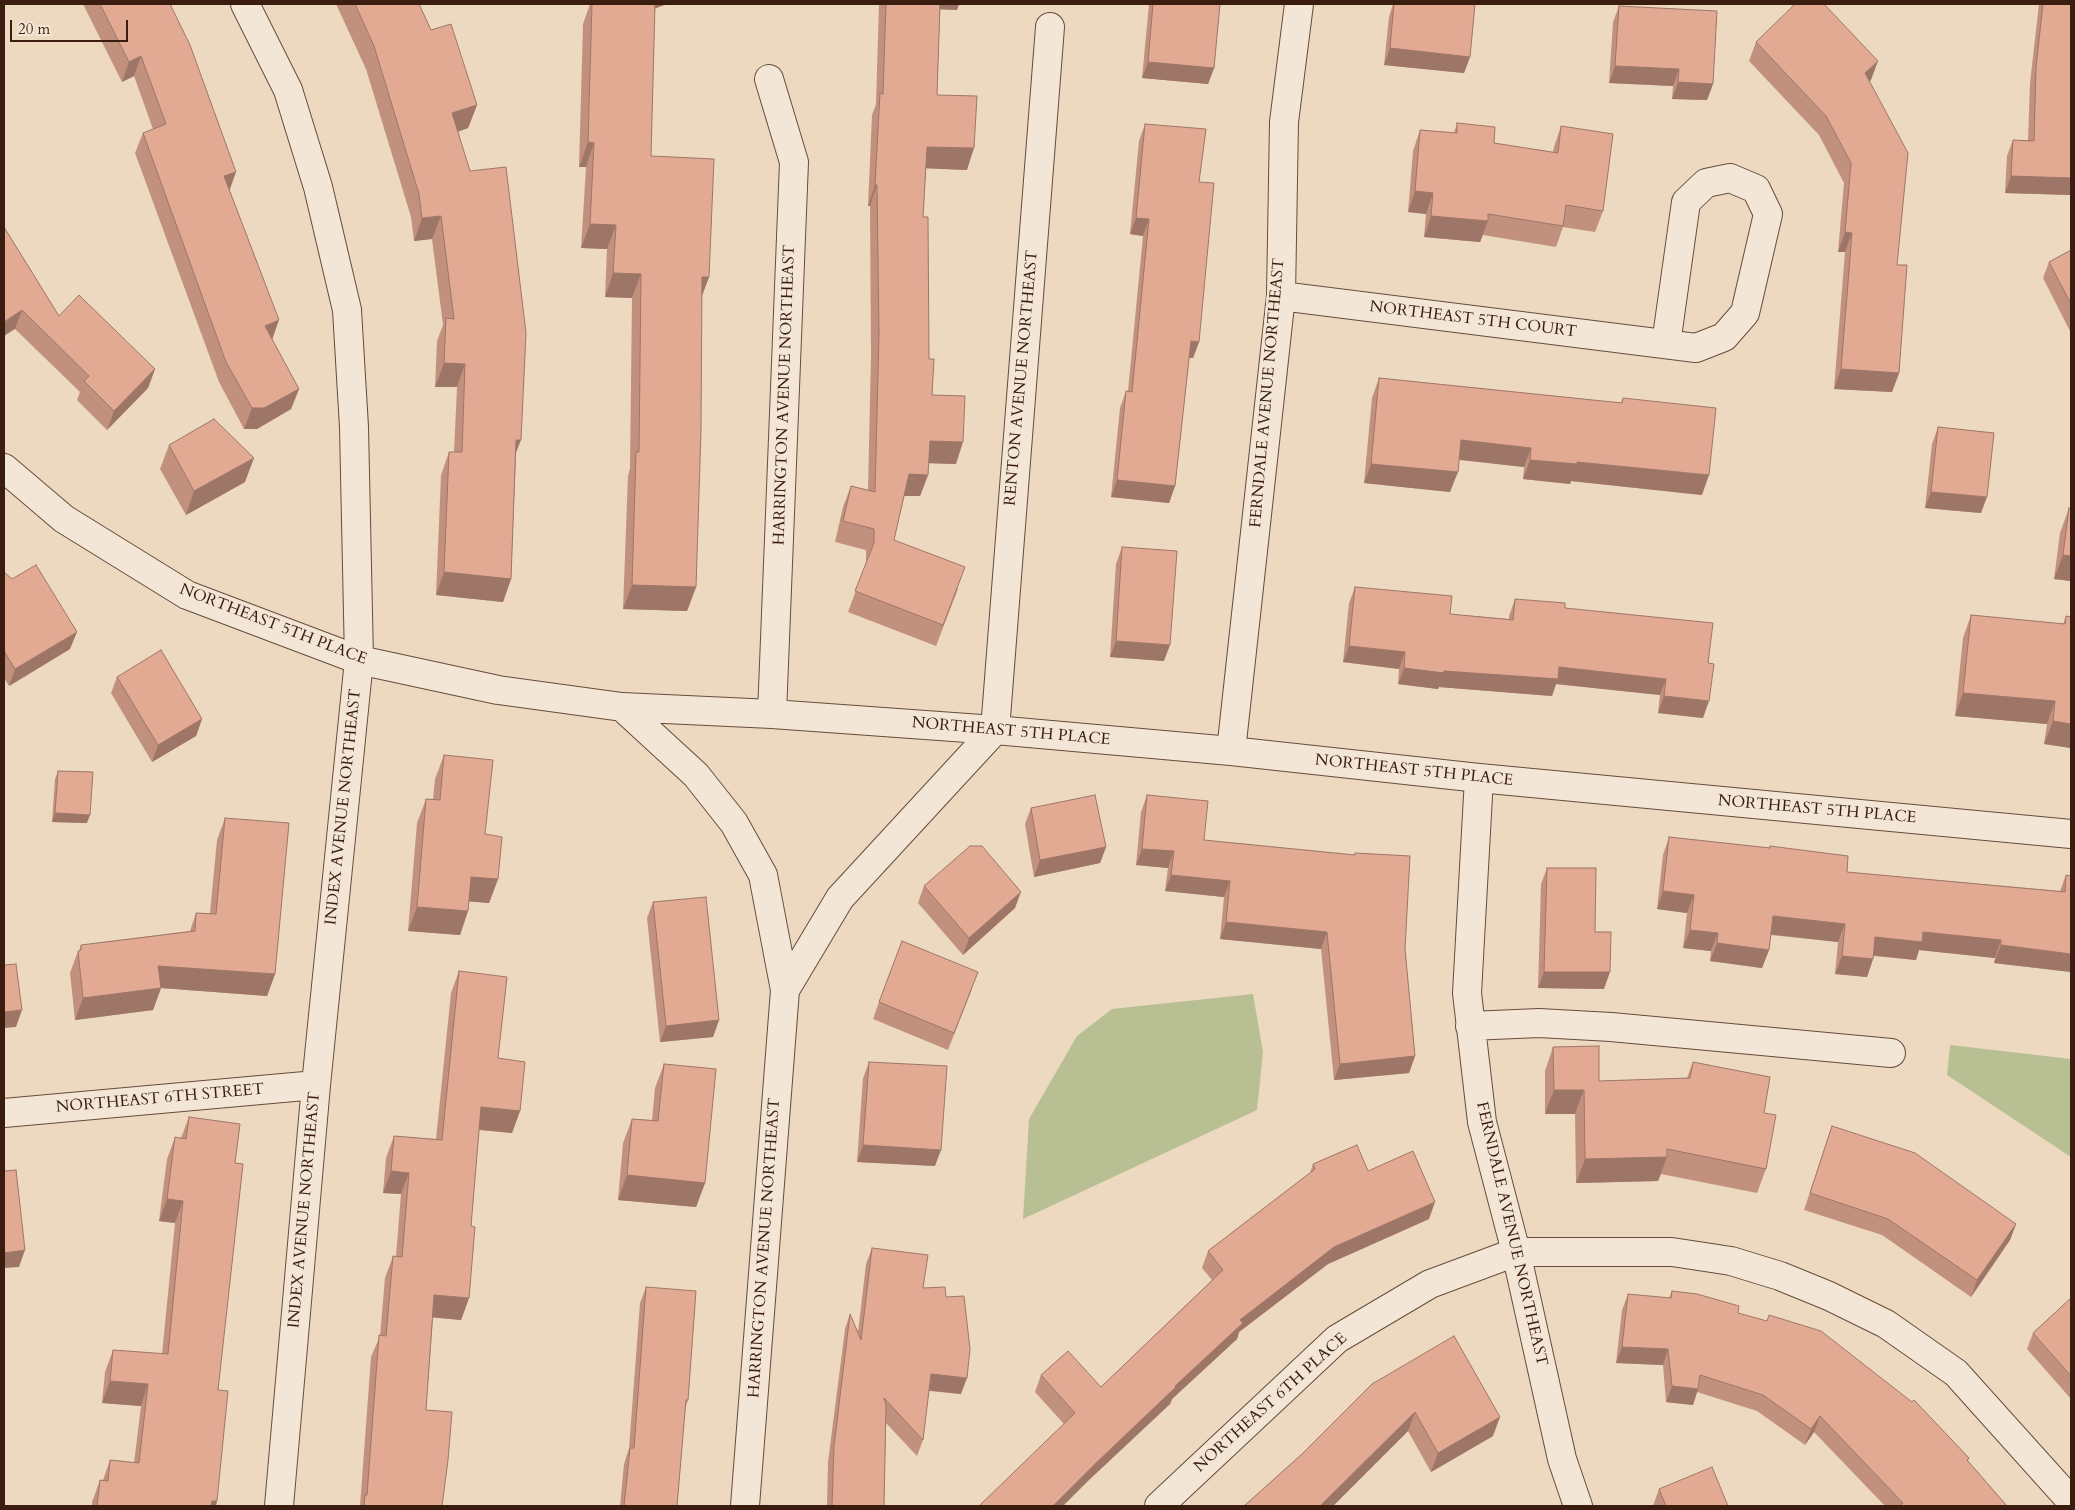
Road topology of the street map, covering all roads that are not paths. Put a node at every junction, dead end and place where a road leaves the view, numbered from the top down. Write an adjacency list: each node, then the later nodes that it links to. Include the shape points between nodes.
1 (246, 4): 8 (street, INDEX AVENUE NORTHEAST, via 288,90 318,187 347,310 354,427)
2 (1298, 4): 5 (street, FERNDALE AVENUE NORTHEAST, via 1284,122)
3 (1050, 27): 11 (street, RENTON AVENUE NORTHEAST)
4 (769, 79): 10 (street, HARRINGTON AVENUE NORTHEAST, via 794,162)
5 (1281, 296): 6 (street, NORTHEAST 5TH COURT); 12 (street, FERNDALE AVENUE NORTHEAST)
6 (1666, 344): 6 (street, NORTHEAST 5TH COURT, via 1686,202 1706,183 1730,178 1756,189 1768,214 1745,313 1724,337 1696,348)
7 (4, 468): 8 (street, NORTHEAST 5TH PLACE, via 64,519 186,595)
8 (359, 660): 9 (street, NORTHEAST 5TH PLACE, via 498,690); 18 (street, INDEX AVENUE NORTHEAST)
9 (622, 707): 10 (street, NORTHEAST 5TH PLACE); 15 (street, HARRINGTON AVENUE NORTHEAST, via 696,775 734,823 763,875)
10 (772, 714): 11 (street, NORTHEAST 5TH PLACE)
11 (995, 730): 12 (street, NORTHEAST 5TH PLACE); 15 (street, HARRINGTON AVENUE NORTHEAST, via 840,898)
12 (1231, 751): 13 (street, NORTHEAST 5TH PLACE)
13 (1479, 778): 14 (street, NORTHEAST 5TH PLACE); 16 (street, FERNDALE AVENUE NORTHEAST, via 1467,993)
14 (2071, 834)
15 (785, 990): 23 (street, HARRINGTON AVENUE NORTHEAST)
16 (1470, 1026): 17 (street, via 1538,1022); 20 (street, FERNDALE AVENUE NORTHEAST, via 1482,1122)
17 (1891, 1053)
18 (316, 1085): 19 (street, NORTHEAST 6TH STREET); 22 (street, INDEX AVENUE NORTHEAST)
19 (4, 1113)
20 (1516, 1252): 21 (street, NORTHEAST 6TH PLACE, via 1672,1252 1730,1261 1780,1276 1828,1296 1886,1324 1956,1373); 24 (street, NORTHEAST 6TH PLACE, via 1430,1284 1337,1339); 25 (street, FERNDALE AVENUE NORTHEAST, via 1562,1460)
21 (2071, 1501)
22 (279, 1506)
23 (745, 1506)
24 (1159, 1506)
25 (1578, 1506)

